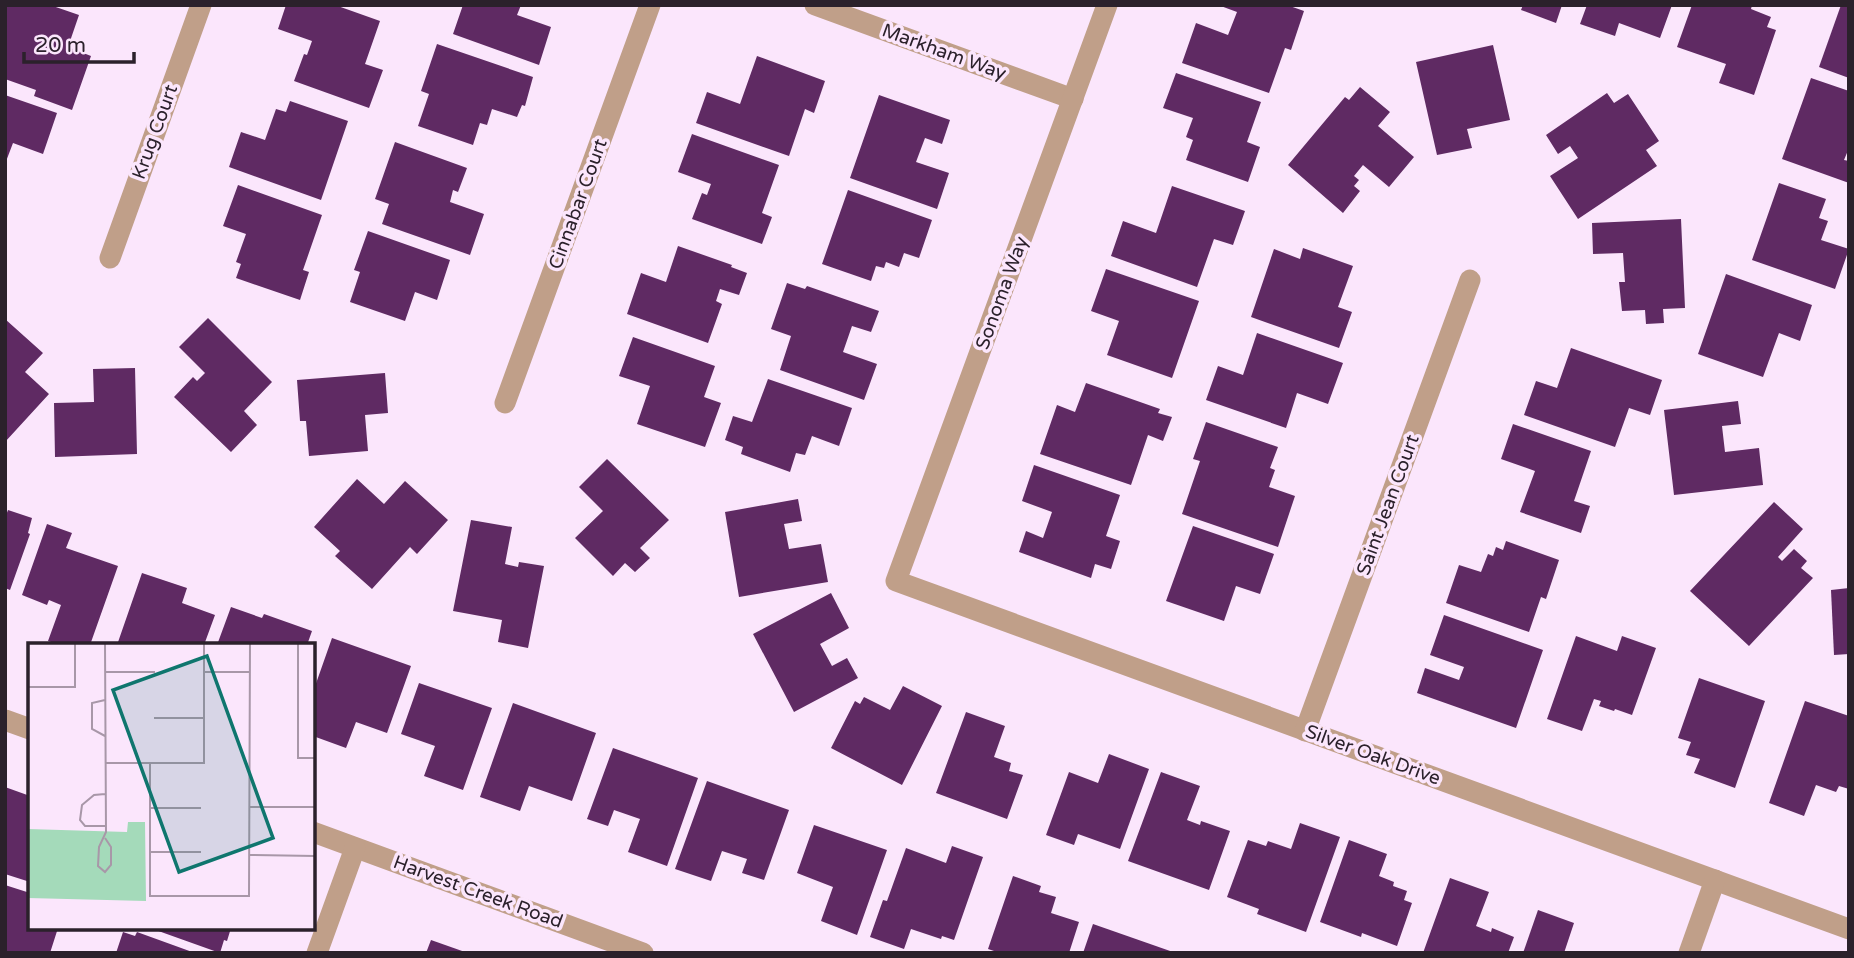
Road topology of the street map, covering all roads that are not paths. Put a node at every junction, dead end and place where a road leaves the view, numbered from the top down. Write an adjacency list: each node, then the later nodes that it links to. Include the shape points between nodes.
1 (201, 5): 6 (street, Krug Court)
2 (650, 5): 8 (street, Cinnabar Court)
3 (816, 5): 5 (street, Markham Way)
4 (1107, 5): 5 (street, Sonoma Way)
5 (1073, 99): 9 (street, Sonoma Way)
6 (110, 258)
7 (1470, 280): 12 (street, Saint Jean Court)
8 (505, 403)
9 (896, 581): 12 (street, Silver Oak Drive)
10 (5, 720): 11 (street)
11 (28, 728)
12 (1306, 731): 15 (street, Silver Oak Drive)
13 (315, 833): 14 (street, Harvest Creek Road)
14 (355, 848): 17 (street); 18 (street, Harvest Creek Road)
15 (1715, 880): 16 (street, Silver Oak Drive); 19 (street)
16 (1849, 929)
17 (317, 953)
18 (643, 953)
19 (1689, 953)

